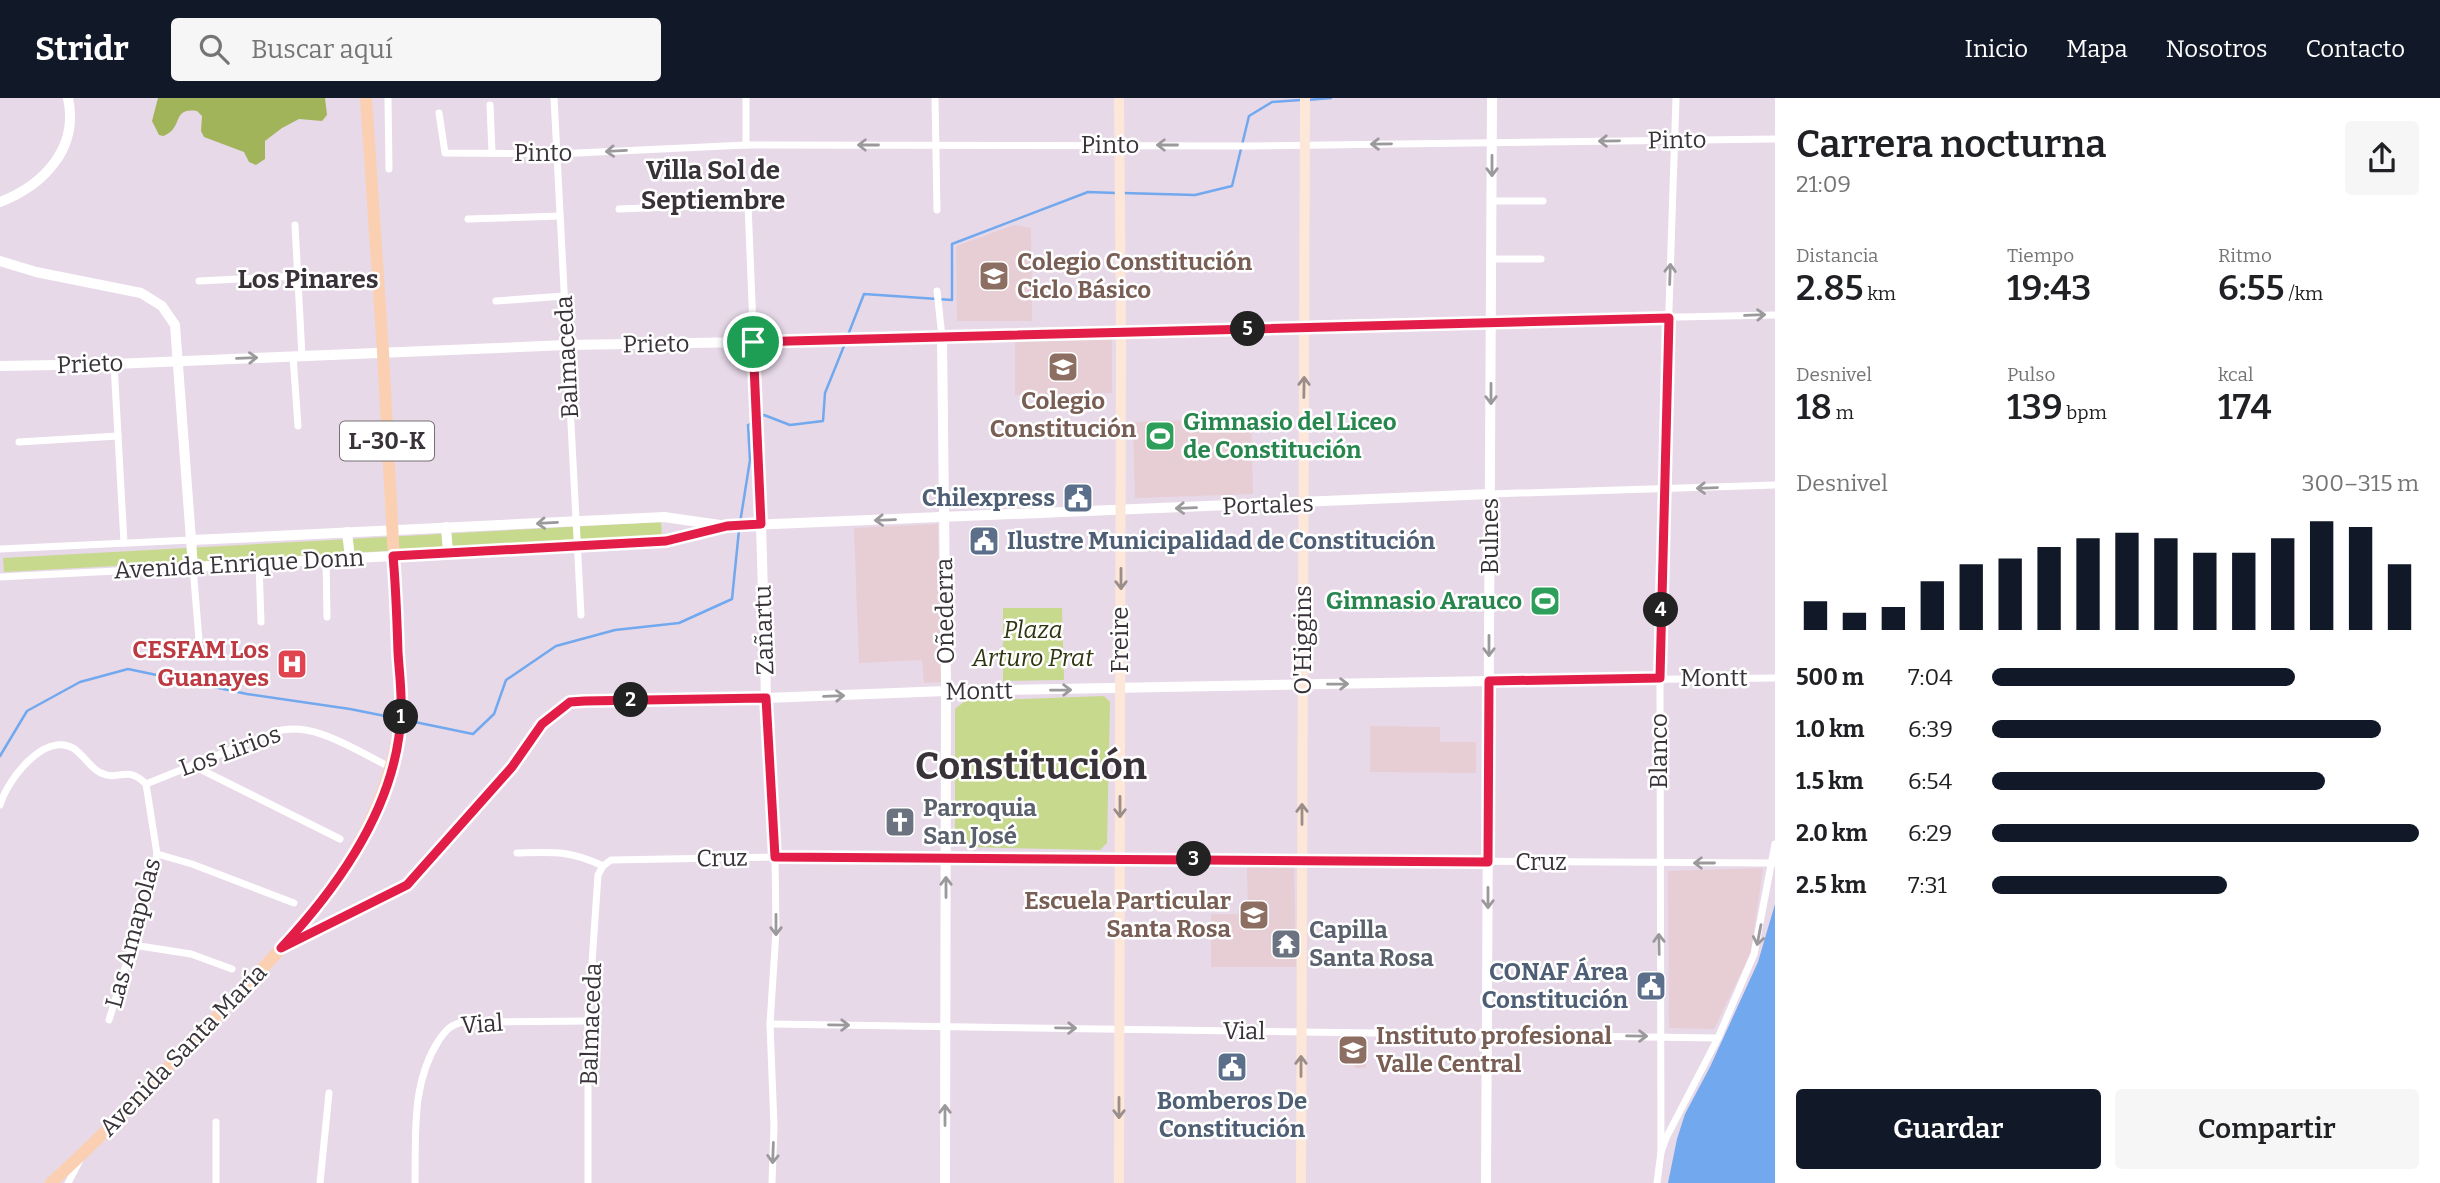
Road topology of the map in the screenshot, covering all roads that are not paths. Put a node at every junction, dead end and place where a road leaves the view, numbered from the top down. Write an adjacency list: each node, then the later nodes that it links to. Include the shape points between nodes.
1 (68, 98): 25 (street, via 69,131 58,159 20,194)
2 (366, 98): 47 (main road, Avenida Santa María / L-30-K)
3 (388, 98): 22 (street)
4 (554, 98): 21 (street, Balmaceda)
5 (746, 98): 16 (street)
6 (935, 98): 17 (street)
7 (1119, 98): 18 (main road, Freire)
8 (1305, 98): 19 (main road, O'Higgins)
9 (1492, 98): 15 (street, Bulnes)
10 (1676, 98): 14 (street, Blanco)
11 (490, 105): 20 (street)
12 (439, 113): 20 (street, Pinto, via 445,153)
13 (1775, 139): 14 (street, Pinto)
14 (1675, 140): 15 (street, Pinto, one-way to 15); 40 (street, Blanco, one-way to 14)
15 (1492, 143): 19 (street, Pinto, one-way to 19); 23 (street, Bulnes, one-way to 23)
16 (746, 145): 17 (street, Pinto, one-way to 16); 21 (street, Pinto, one-way to 21)
17 (936, 145): 18 (street, Pinto); 27 (street)
18 (1119, 145): 19 (street, Pinto, one-way to 18); 43 (main road, Freire)
19 (1305, 145): 42 (main road, O'Higgins)
20 (492, 153): 21 (street, Pinto)
21 (556, 154): 28 (street, Balmaceda)
22 (389, 169)
23 (1492, 201): 24 (street); 31 (street, Bulnes)
24 (1543, 201)
25 (0, 202)
26 (619, 209): 45 (street, Zañartu, via 748,204)
27 (937, 210)
28 (560, 216): 29 (street); 37 (street, Balmaceda)
29 (468, 219)
30 (295, 225): 34 (street)
31 (1492, 259): 32 (street); 41 (street, Bulnes)
32 (1541, 259)
33 (0, 261): 49 (street, via 148,296 175,325)
34 (298, 276): 35 (street); 48 (street)
35 (199, 281)
36 (937, 291): 44 (street, Oñederra)
37 (564, 296): 38 (street); 46 (street, Balmaceda)
38 (496, 301)
39 (1775, 315): 40 (street, Prieto, one-way to 39)
40 (1669, 318): 41 (street, Prieto); 56 (street, Blanco)
41 (1491, 321): 42 (street, Prieto); 57 (street, Bulnes, one-way to 57)
42 (1305, 327): 43 (street, Prieto); 58 (main road, O'Higgins, one-way to 42)
43 (1121, 332): 44 (street, Prieto); 59 (main road, Freire)
44 (942, 337): 45 (street, Prieto); 60 (street, Oñederra)
45 (753, 342): 46 (street, Prieto); 63 (street, Zañartu)
46 (567, 345): 47 (street, Prieto); 62 (street, Balmaceda)
47 (383, 352): 48 (street, Prieto); 66 (main road, Avenida Santa María / L-30-K)
48 (298, 356): 49 (street, Prieto, one-way to 48); 52 (street)
49 (178, 360): 50 (street, Prieto); 69 (street)
50 (114, 364): 51 (street, Prieto); 53 (street)
51 (0, 366)
52 (298, 426)
53 (118, 436): 54 (street); 70 (street)
54 (19, 442)
55 (1775, 485): 56 (street, Portales, one-way to 56)
56 (1663, 489): 57 (street, Portales); 84 (street, Blanco)
57 (1490, 494): 58 (street, Portales); 86 (street, Bulnes, one-way to 86)
58 (1303, 504): 59 (street, Portales, one-way to 59); 87 (main road, O'Higgins)
59 (1121, 511): 60 (street, Portales); 88 (main road, Freire, one-way to 88)
60 (944, 517): 63 (street, Portales, one-way to 63); 89 (street, Oñederra)
61 (682, 520): 62 (street, Avenida Enrique Donn); 64 (street, Avenida Enrique Donn); 68 (street, via 685,532)
62 (576, 521): 65 (street, Avenida Enrique Donn, one-way to 65); 71 (street, Balmaceda)
63 (757, 525): 64 (street, Avenida Enrique Donn); 90 (street, Zañartu)
64 (727, 526): 68 (street, Avenida Enrique Donn)
65 (446, 527): 66 (street, Avenida Enrique Donn); 73 (street)
66 (392, 530): 67 (street, Avenida Enrique Donn); 74 (main road, Avenida Santa María / L-30-K)
67 (347, 532): 69 (street, Avenida Enrique Donn); 75 (street)
68 (681, 538): 71 (street, Avenida Enrique Donn)
69 (192, 540): 70 (street, Avenida Enrique Donn); 78 (street)
70 (124, 543): 72 (street, Avenida Enrique Donn)
71 (578, 546): 73 (street, Avenida Enrique Donn); 80 (street, Balmaceda)
72 (0, 549)
73 (448, 553): 74 (street, Avenida Enrique Donn)
74 (393, 556): 75 (street, Avenida Enrique Donn); 92 (main road, Avenida Santa María / L-30-K, via 401,711)
75 (350, 558): 76 (street, Avenida Enrique Donn)
76 (326, 560): 77 (street, Avenida Enrique Donn); 81 (street)
77 (259, 563): 78 (street, Avenida Enrique Donn); 82 (street)
78 (193, 567): 79 (street, Avenida Enrique Donn); 83 (street)
79 (0, 577)
80 (581, 615)
81 (327, 617)
82 (261, 622)
83 (199, 640)
84 (1660, 678): 85 (street, Montt); 86 (street, Montt); 104 (street, Blanco)
85 (1775, 678)
86 (1489, 681): 87 (street, Montt, one-way to 86); 103 (street, Bulnes)
87 (1302, 685): 88 (street, Montt); 102 (main road, O'Higgins, one-way to 87)
88 (1120, 688): 89 (street, Montt, one-way to 88); 100 (main road, Freire, one-way to 100)
89 (946, 691): 90 (street, Montt, one-way to 89); 101 (street, Oñederra)
90 (766, 698): 99 (street, Zañartu); 109 (street, Montt, via 570,702 542,724 512,767 407,885)
91 (192, 765): 92 (street, Los Lirios, via 297,728 314,731); 93 (street, Los Lirios); 95 (street)
92 (391, 768): 109 (main road, Avenida Santa María / L-30-K, via 375,814 352,857)
93 (146, 784): 94 (street, via 127,773 102,774 71,747 54,746 17,773); 98 (street, Las Amapolas)
94 (0, 804)
95 (340, 839)
96 (1775, 844): 105 (street)
97 (517, 853): 106 (street, via 564,852)
98 (157, 854): 107 (street); 108 (street, Las Amapolas)
99 (775, 857): 101 (street, Cruz); 106 (street, Cruz, via 611,860); 113 (street, Zañartu, one-way to 113)
100 (1120, 858): 101 (street, Cruz); 102 (street, Cruz); 115 (main road, Freire)
101 (946, 859): 114 (street, Oñederra, one-way to 101)
102 (1302, 861): 103 (street, Cruz); 116 (main road, O'Higgins)
103 (1488, 862): 104 (street, Cruz); 117 (street, Bulnes, one-way to 117)
104 (1658, 862): 105 (street, Cruz, one-way to 104); 118 (street, Blanco, one-way to 104)
105 (1772, 863): 119 (street, one-way to 119, via 1754,954)
106 (603, 866): 112 (street, Balmaceda, via 598,875)
107 (294, 903)
108 (133, 944): 110 (street, via 191,954); 111 (street, Las Amapolas)
109 (281, 948): 122 (main road, Avenida Santa María / L-30-K)
110 (232, 969)
111 (109, 1020)
112 (588, 1021): 128 (street, Vial, via 464,1022 444,1032 418,1091); 129 (street, Balmaceda)
113 (770, 1024): 114 (street, Vial, one-way to 114); 130 (street, Zañartu, one-way to 130)
114 (945, 1026): 115 (street, Vial, one-way to 115); 131 (street, Oñederra, one-way to 114)
115 (1119, 1029): 116 (street, Vial); 132 (main road, Freire, one-way to 132)
116 (1301, 1031): 117 (street, Vial); 133 (main road, O'Higgins, one-way to 116)
117 (1487, 1034): 118 (street, Vial, one-way to 118); 134 (street, Bulnes)
118 (1660, 1037): 119 (street, Vial); 123 (street, Blanco)
119 (1718, 1038): 123 (street)
120 (330, 1093): 127 (street)
121 (216, 1122): 126 (street)
122 (88, 1148): 124 (main road, Avenida Santa María / L-30-K); 125 (street)
123 (1661, 1152): 135 (street)
124 (51, 1183)
125 (68, 1183)
126 (216, 1183)
127 (320, 1183)
128 (415, 1183)
129 (588, 1183)
130 (772, 1183)
131 (945, 1183)
132 (1119, 1183)
133 (1301, 1183)
134 (1486, 1183)
135 (1657, 1183)

